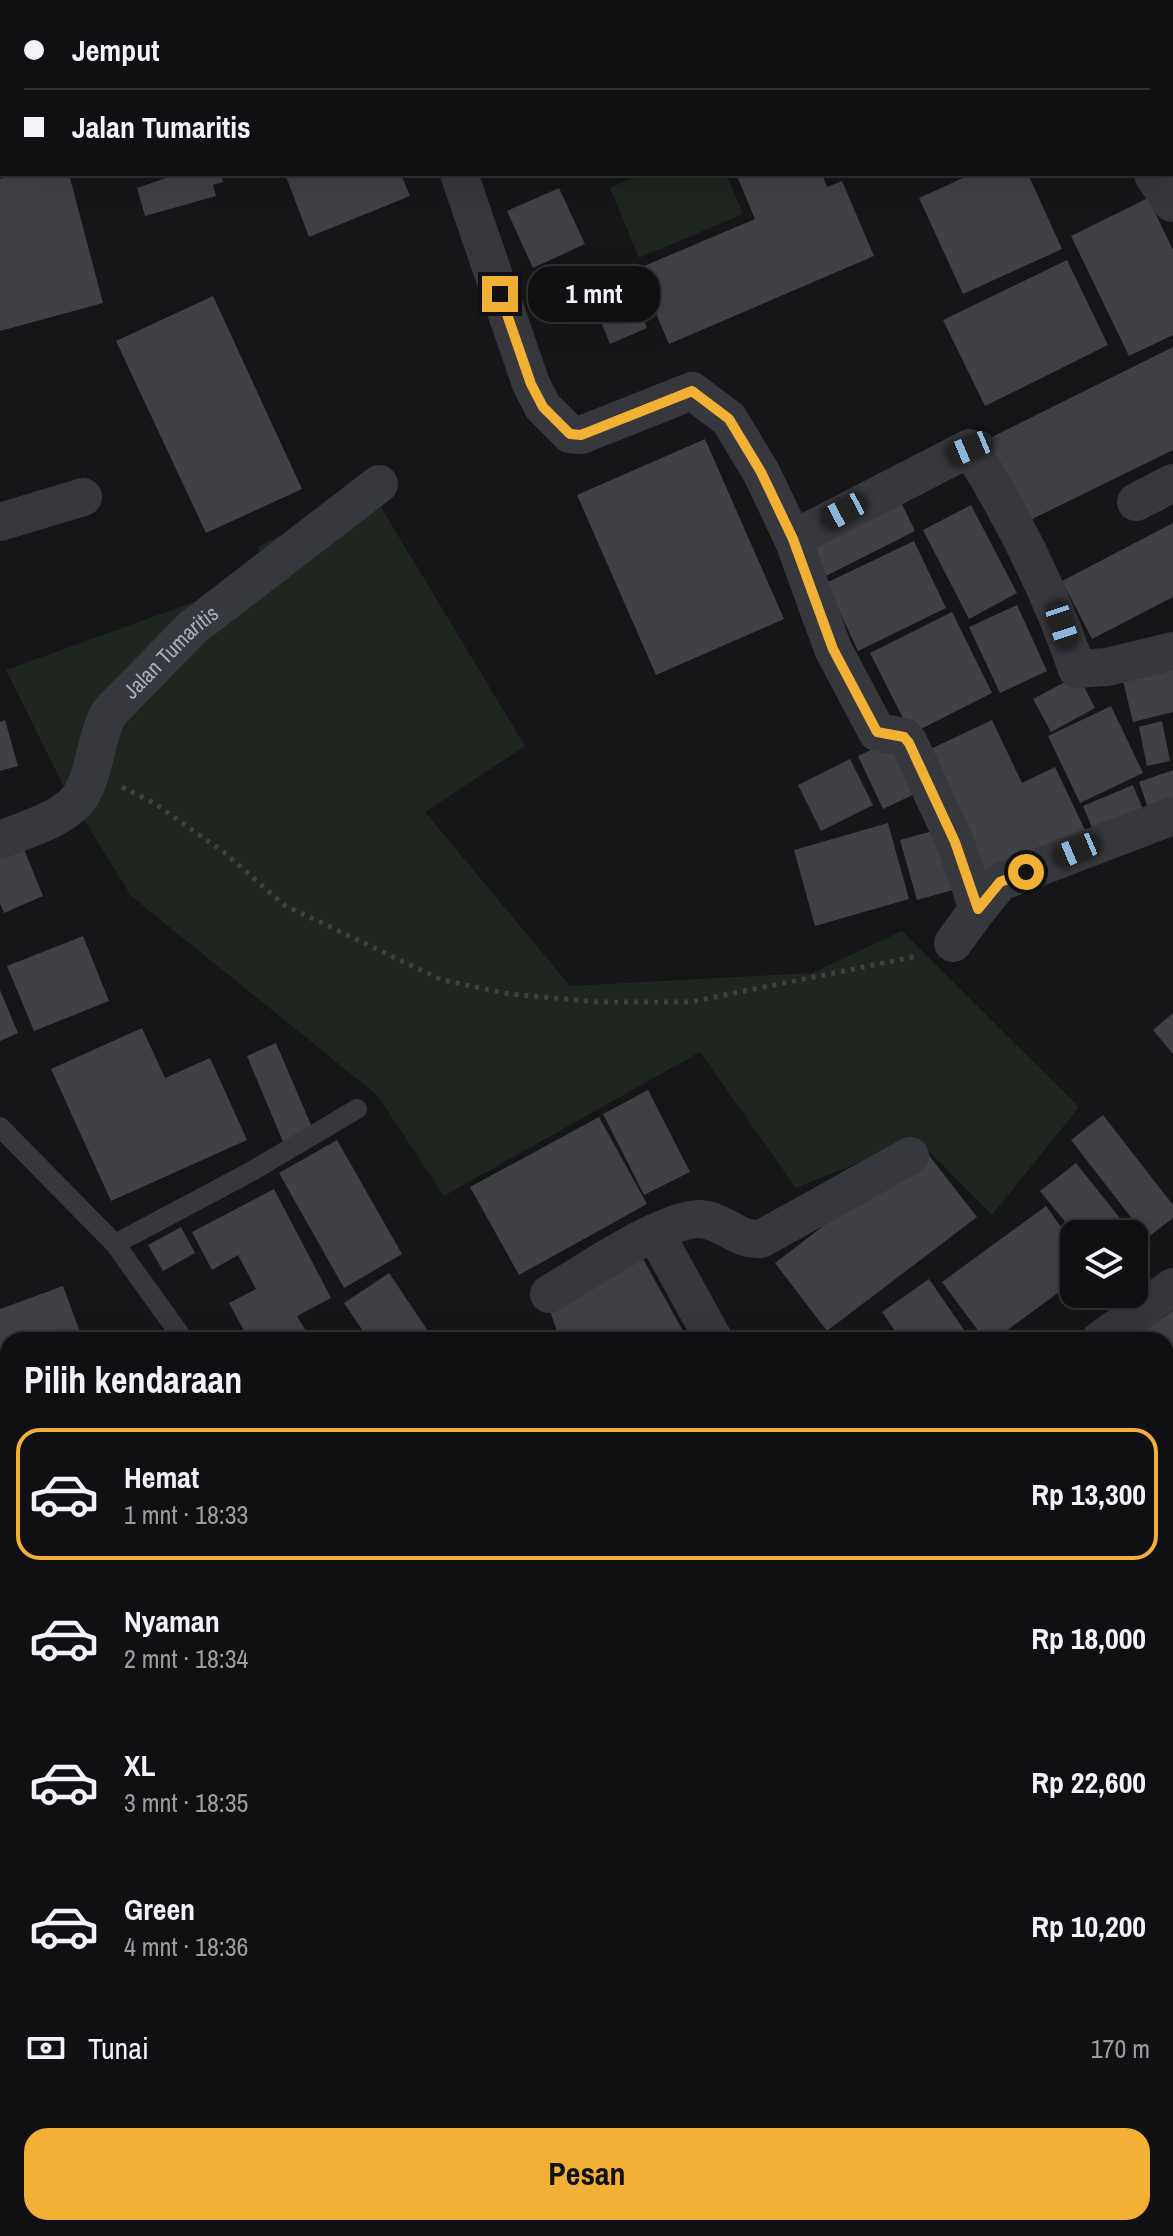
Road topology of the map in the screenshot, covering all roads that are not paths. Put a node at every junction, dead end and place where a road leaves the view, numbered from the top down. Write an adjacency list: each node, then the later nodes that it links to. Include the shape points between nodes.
1 (460, 176): 9 (street, via 543,407 570,434 581,435 692,391 729,419)
2 (1157, 176): 3 (street)
3 (1173, 200)
4 (1173, 483): 7 (street)
5 (379, 484): 12 (street, Jalan Tumaritis, via 192,628 109,713 81,795 56,815)
6 (83, 497): 8 (street)
7 (1136, 502)
8 (0, 522)
9 (793, 539): 10 (street, via 970,448 1030,555 1077,669); 13 (street, via 833,649 877,732 904,737 909,743 955,842)
10 (1173, 651)
11 (1173, 816): 13 (street, via 1000,882)
12 (0, 840)
13 (978, 909): 14 (street)
14 (953, 943)
15 (357, 1109): 19 (lane)
16 (0, 1127): 19 (lane)
17 (910, 1156): 18 (street, via 761,1239 747,1240 713,1220 697,1219)
18 (655, 1233): 21 (street); 23 (street)
19 (115, 1244): 22 (lane)
20 (1173, 1287): 24 (street)
21 (549, 1294)
22 (178, 1332)
23 (710, 1332)
24 (1111, 1332)

